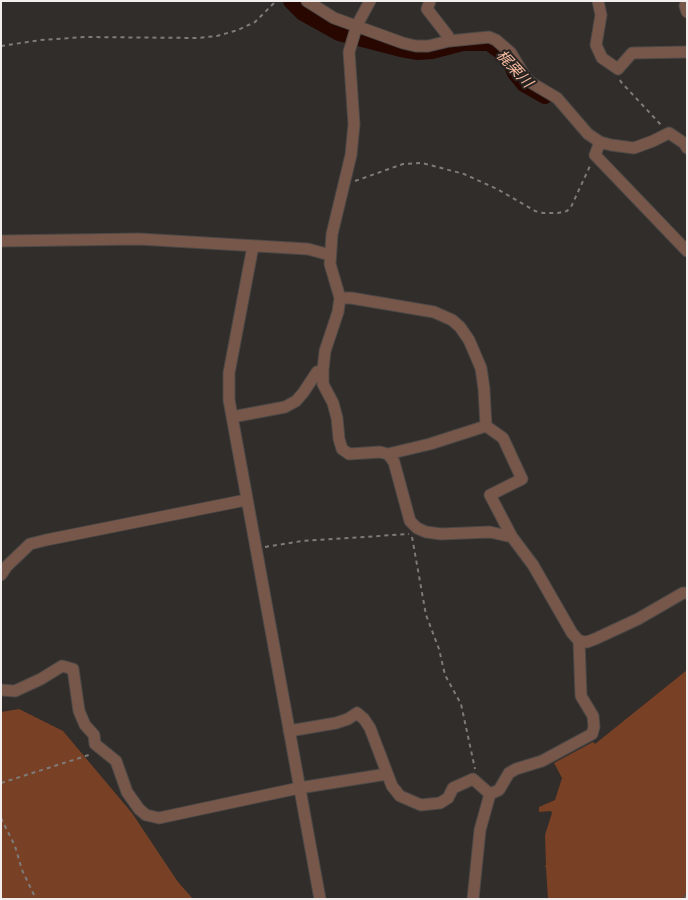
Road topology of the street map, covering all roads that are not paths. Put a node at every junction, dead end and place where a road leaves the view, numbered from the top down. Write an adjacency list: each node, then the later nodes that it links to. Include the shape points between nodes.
1 (307, 1): 7 (street)
2 (370, 1): 7 (street)
3 (430, 1): 8 (street, via 427,9)
4 (598, 1): 9 (street, via 601,14 596,45 602,58 618,69 632,54)
5 (687, 1): 6 (street)
6 (687, 12)
7 (356, 27): 8 (street, via 416,46); 15 (street, via 349,52 354,124 352,155 332,234)
8 (449, 41): 10 (street, via 489,37 496,40 511,53 530,82 557,98 588,134)
9 (687, 52)
10 (600, 142): 11 (street, via 634,148 669,133); 14 (street, via 595,155)
11 (687, 148)
12 (1, 241): 13 (street, via 139,239)
13 (253, 246): 15 (street, via 308,249); 18 (street, via 228,373)
14 (687, 251)
15 (330, 255): 16 (street, via 331,272)
16 (340, 298): 17 (street); 19 (street, via 434,312 460,327 481,368)
17 (322, 370): 18 (street, via 317,372 296,401); 20 (street, via 323,384 335,410 342,449 349,454)
18 (232, 417): 21 (street)
19 (486, 426): 20 (street); 22 (street, via 503,438 522,479 490,495)
20 (388, 454): 22 (street, via 394,462 410,521 417,528 441,534 490,532)
21 (246, 500): 23 (street, via 30,544); 27 (street)
22 (512, 537): 25 (street, via 533,564)
23 (1, 575)
24 (687, 593): 25 (street, via 596,639)
25 (579, 641): 30 (street, via 581,696 593,716 592,734 542,762 516,768 499,790)
26 (1, 690): 29 (street, via 15,691 62,666 73,669 79,711 85,725 94,735 95,744 116,761 128,792 146,815 159,818)
27 (289, 731): 28 (street, via 336,723 356,713 370,728); 29 (street)
28 (387, 774): 29 (street); 30 (street, via 400,796 422,805 440,803 448,798 453,788 473,779)
29 (299, 788): 31 (street)
30 (490, 794): 32 (street, via 480,830)
31 (320, 899)
32 (473, 899)

